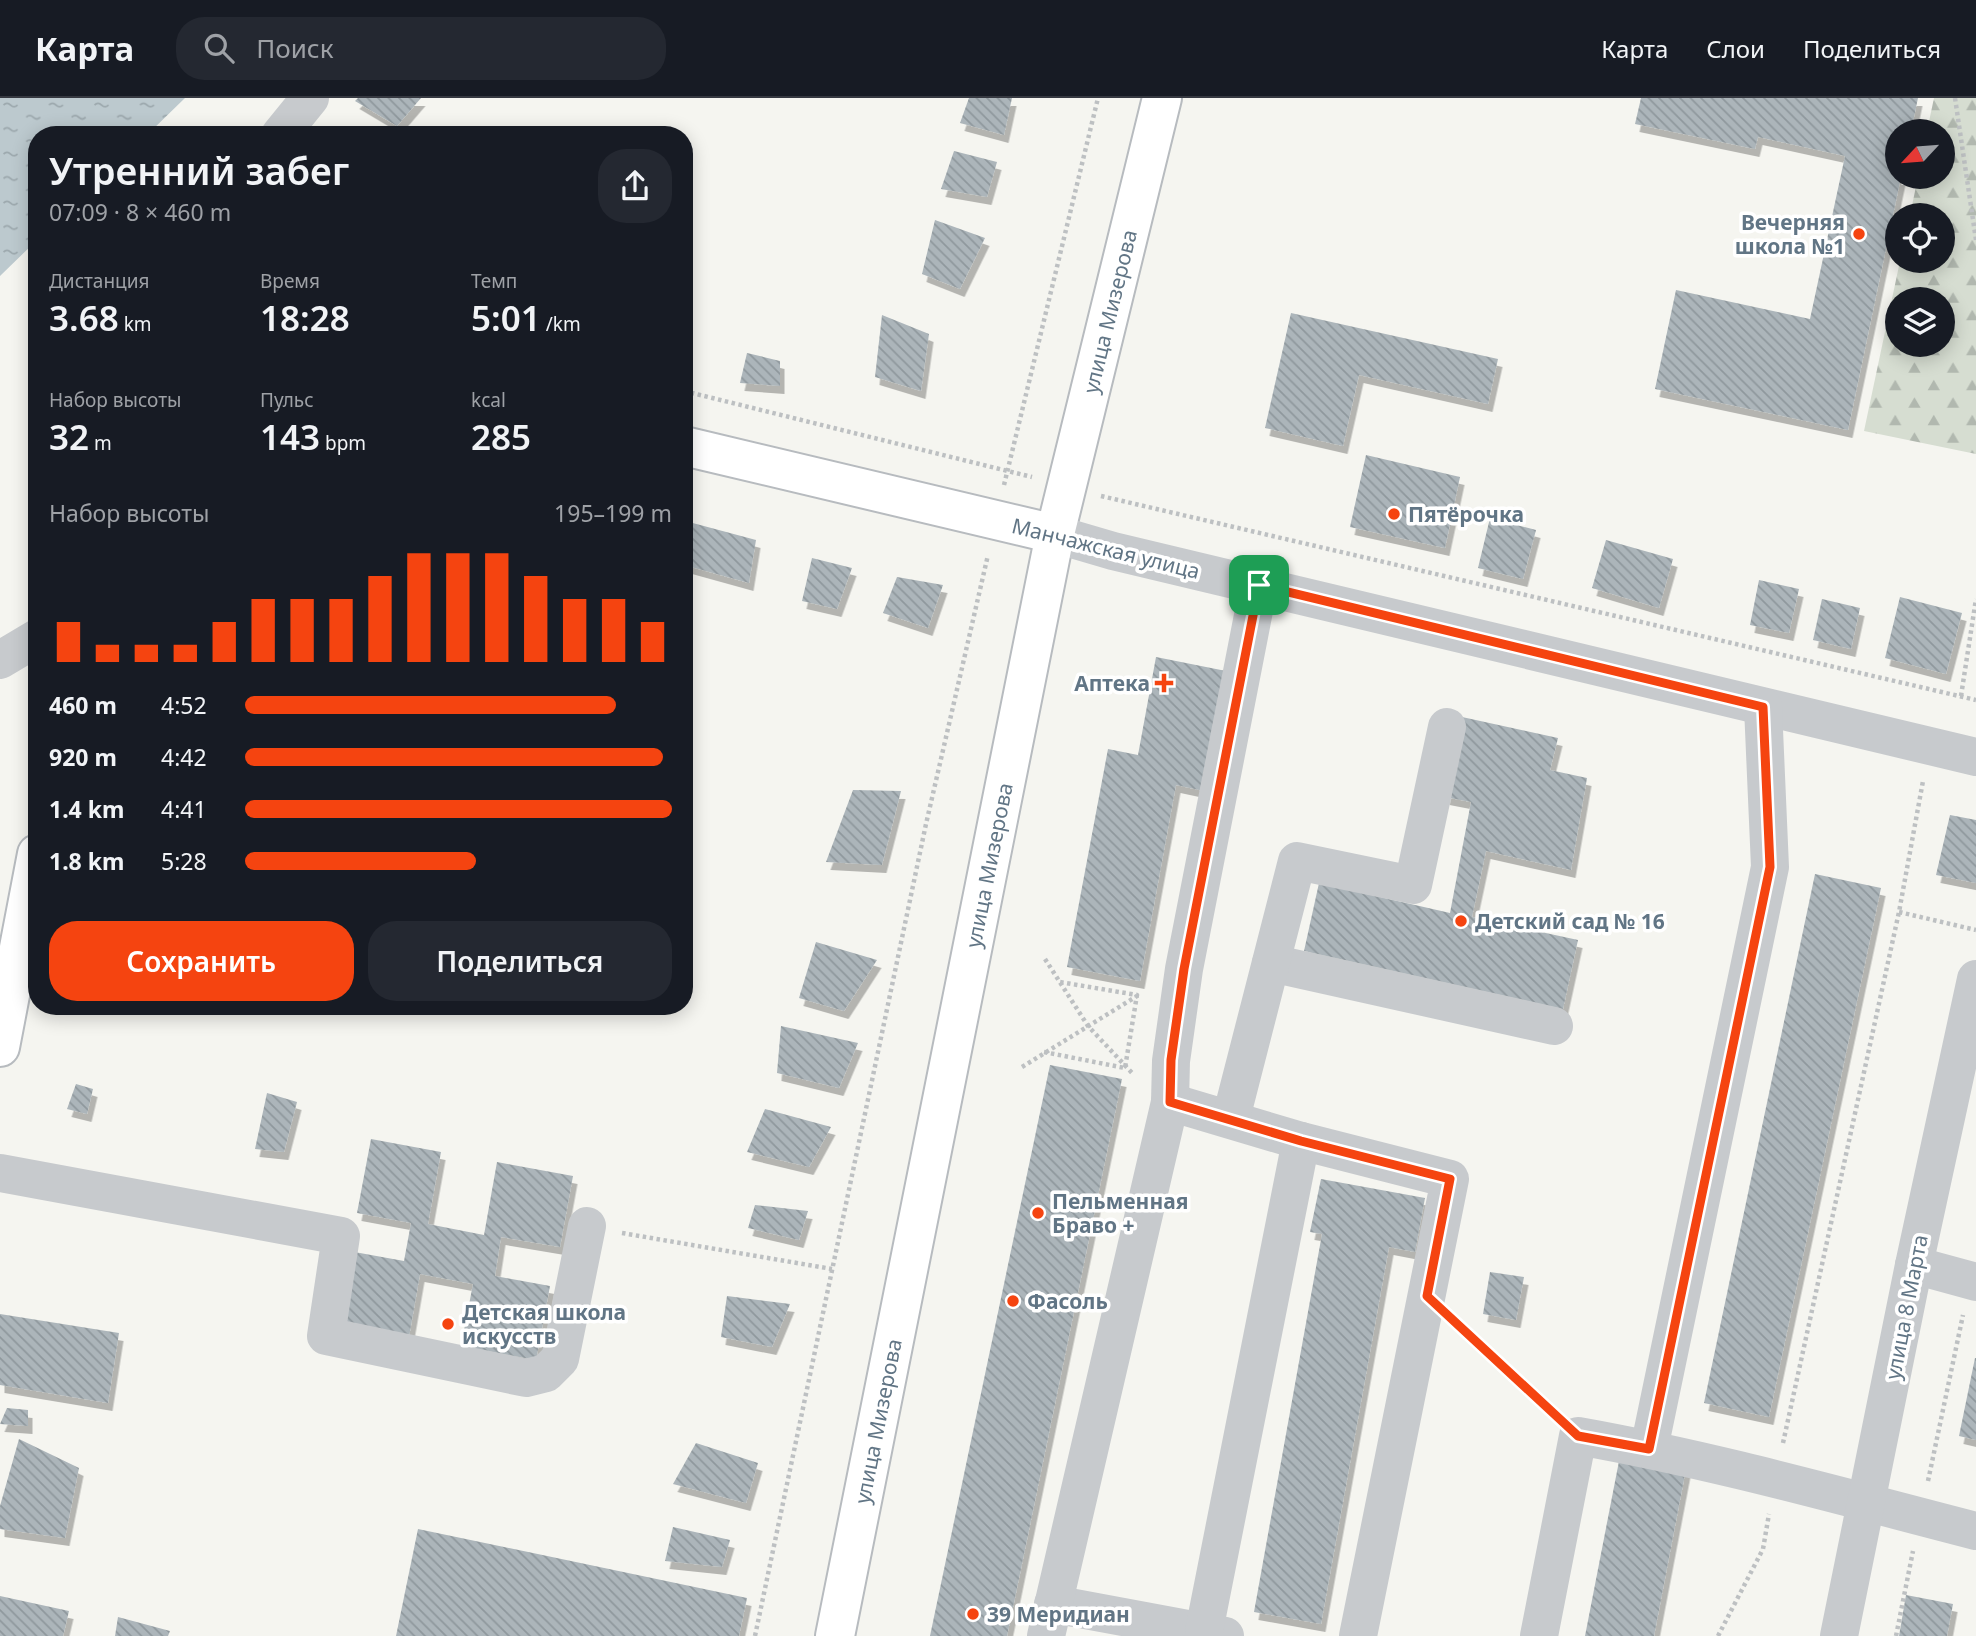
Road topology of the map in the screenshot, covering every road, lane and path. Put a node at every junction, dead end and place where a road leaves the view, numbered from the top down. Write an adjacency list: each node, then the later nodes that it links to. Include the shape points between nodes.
1 (310, 98): 5 (street)
2 (1098, 98): 9 (path)
3 (1162, 98): 10 (main road, улица Мизерова)
4 (1955, 98): 6 (path)
5 (287, 126)
6 (1976, 240)
7 (693, 393): 9 (path)
8 (693, 448): 11 (main road, Манчажская улица)
9 (1007, 471): 10 (path); 11 (path)
10 (1066, 486): 12 (main road, улица Мизерова); 17 (path)
11 (996, 520): 12 (main road, Манчажская улица); 44 (path)
12 (1055, 534): 13 (street, Манчажская улица); 56 (main road, улица Мизерова)
13 (1259, 585): 19 (street, Манчажская улица); 28 (street)
14 (1976, 599): 17 (path)
15 (28, 643): 16 (street)
16 (0, 660)
17 (1961, 696): 18 (path)
18 (1976, 700)
19 (1763, 707): 21 (street, Манчажская улица); 48 (street, via 1770,867)
20 (1447, 727): 27 (street, via 1413,885 1297,862)
21 (1976, 757)
22 (1923, 780): 24 (path)
23 (28, 901): 34 (main road)
24 (1899, 912): 25 (path); 49 (path)
25 (1976, 930)
26 (1045, 959): 30 (path)
27 (1271, 963): 33 (street); 39 (street)
28 (1184, 969): 31 (path); 38 (street)
29 (1976, 979): 43 (street, улица 8 Марта)
30 (1060, 982): 31 (path); 32 (path)
31 (1137, 995): 32 (path); 37 (path)
32 (1088, 1026): 35 (path); 37 (path)
33 (1554, 1026)
34 (0, 1047)
35 (1045, 1052): 36 (path); 37 (path)
36 (1022, 1067)
37 (1125, 1068): 38 (path)
38 (1170, 1102): 39 (street); 53 (street)
39 (1231, 1118): 40 (street)
40 (1301, 1141): 46 (street, via 1450,1179); 54 (street)
41 (0, 1174): 42 (street, via 341,1237 326,1336 526,1378 546,1373 560,1359)
42 (587, 1226): 44 (path)
43 (1914, 1265): 45 (street); 50 (street, улица 8 Марта)
44 (832, 1269): 55 (path)
45 (1973, 1281): 51 (path)
46 (1427, 1296): 47 (path); 57 (street)
47 (1578, 1436): 48 (street); 58 (street)
48 (1649, 1449): 49 (street)
49 (1775, 1479): 50 (street); 59 (path, via 1763,1549)
50 (1867, 1503): 51 (street); 60 (street, улица 8 Марта)
51 (1921, 1517): 52 (street); 61 (path)
52 (1976, 1531)
53 (1049, 1620): 54 (street)
54 (1214, 1633)
55 (755, 1636)
56 (835, 1636)
57 (1358, 1636)
58 (1539, 1636)
59 (1718, 1636)
60 (1839, 1636)
61 (1896, 1636)

